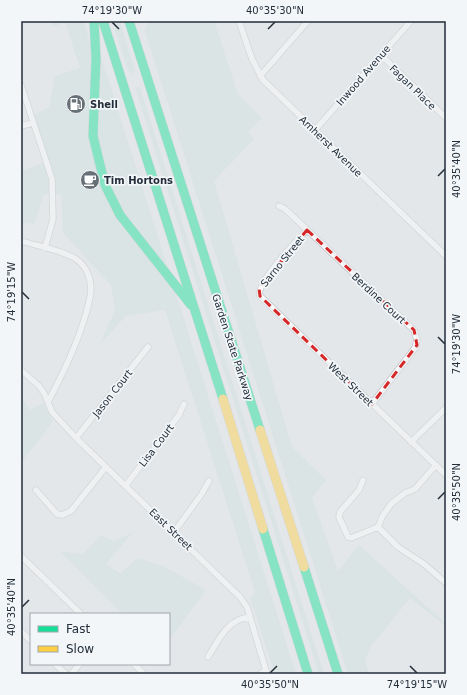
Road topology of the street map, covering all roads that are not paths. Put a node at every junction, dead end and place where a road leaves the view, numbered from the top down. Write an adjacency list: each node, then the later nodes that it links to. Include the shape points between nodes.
1 (94, 21): 20 (highway, via 96,58 93,136 105,185 120,215)
2 (103, 21): 20 (highway)
3 (129, 21): 54 (highway, Garden State Parkway)
4 (239, 21): 8 (street, Amherst Avenue)
5 (308, 21): 8 (street)
6 (411, 21): 7 (street, Inwood Avenue)
7 (381, 55): 10 (street, Fagan Place); 13 (street, Inwood Avenue)
8 (260, 76): 13 (street, Amherst Avenue)
9 (21, 85): 11 (street)
10 (446, 118)
11 (33, 123): 12 (street); 17 (street, via 52,179 53,219)
12 (21, 126)
13 (315, 130): 18 (street, Amherst Avenue)
14 (279, 206): 15 (street, Berdine Court)
15 (307, 230): 19 (street, Sarno Street, via 279,262); 25 (street, Berdine Court, via 414,330 416,335 415,348)
16 (21, 241): 17 (street)
17 (45, 248): 23 (street, via 76,258 85,267 91,285 91,296 79,332)
18 (446, 256)
19 (258, 292): 25 (street, West Street, via 263,300)
20 (195, 311): 53 (highway)
21 (148, 347): 27 (street, Jason Court)
22 (21, 370): 23 (street, East Street, via 39,386)
23 (48, 402): 27 (street, East Street, via 52,412)
24 (184, 404): 34 (street, Lisa Court, via 179,415)
25 (372, 404): 28 (street, West Street)
26 (446, 408): 28 (street)
27 (76, 438): 30 (street, East Street)
28 (411, 442): 29 (street, West Street)
29 (436, 465): 31 (street, West Street); 36 (street, via 415,489 391,504)
30 (106, 467): 34 (street, East Street); 35 (street, via 67,514 57,514)
31 (446, 475)
32 (363, 480): 36 (street, via 360,490 340,512 339,517 345,532 351,538)
33 (209, 481): 37 (street)
34 (126, 485): 37 (street, East Street)
35 (36, 490)
36 (378, 527): 39 (street, via 398,547)
37 (174, 532): 41 (street, East Street, via 240,597 247,607)
38 (21, 556): 40 (street)
39 (446, 583)
40 (80, 613)
41 (249, 617): 44 (street, via 231,624 222,633); 48 (street, East Street)
42 (21, 631): 43 (street)
43 (30, 640)
44 (208, 657)
45 (56, 665): 49 (street)
46 (79, 665): 50 (street)
47 (135, 665): 51 (street)
48 (267, 672): 52 (street)
49 (66, 674)
50 (71, 674)
51 (144, 674)
52 (260, 674)
53 (308, 674)
54 (338, 674)

